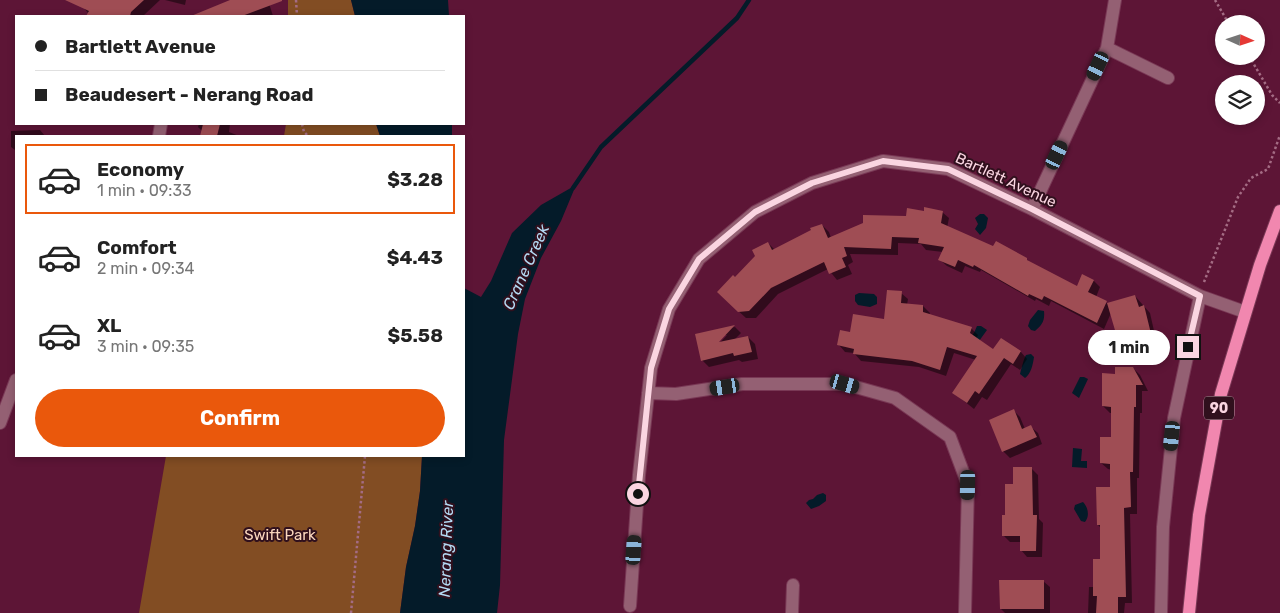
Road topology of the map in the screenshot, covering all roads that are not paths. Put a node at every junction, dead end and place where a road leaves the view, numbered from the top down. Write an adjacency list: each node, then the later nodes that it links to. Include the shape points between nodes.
1 (1115, 0): 2 (street)
2 (1107, 48): 3 (street); 4 (street)
3 (1168, 78)
4 (1032, 209): 6 (street, Bartlett Avenue); 9 (street, Bartlett Avenue, via 948,169 883,161 812,183 755,212 699,259 669,309 651,368)
5 (1280, 211): 7 (main road, 90)
6 (1200, 296): 7 (street, Bartlett Avenue); 15 (street, via 1174,418 1163,527)
7 (1245, 312): 16 (main road, 90, via 1221,394 1199,515)
8 (15, 383): 10 (street)
9 (648, 393): 12 (street, Bartlett Avenue); 14 (street, via 676,394 742,384 845,384 895,398 950,437 968,485)
10 (0, 423)
11 (793, 585): 13 (street)
12 (630, 606)
13 (792, 613)
14 (965, 613)
15 (1161, 613)
16 (1189, 613)

